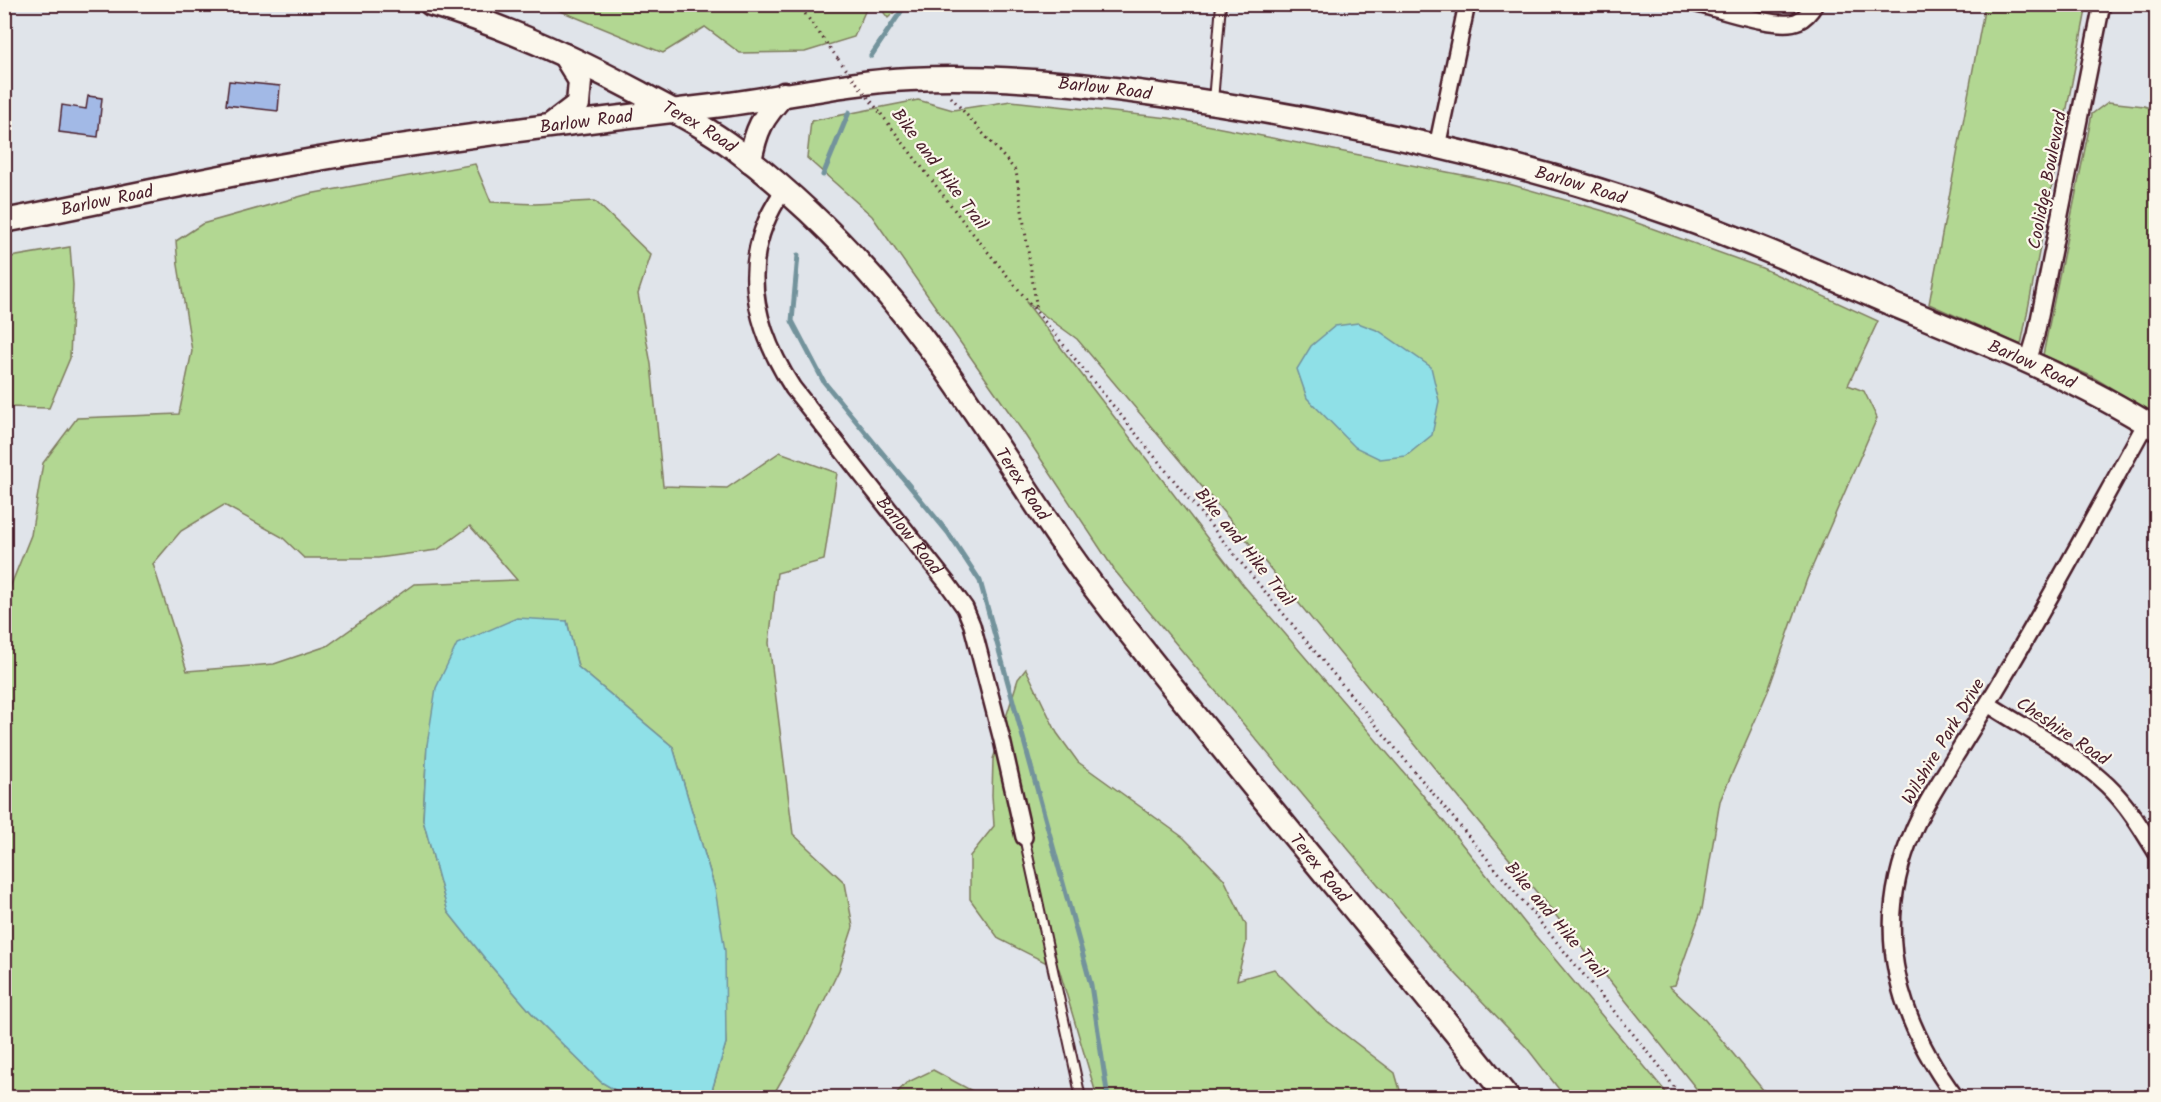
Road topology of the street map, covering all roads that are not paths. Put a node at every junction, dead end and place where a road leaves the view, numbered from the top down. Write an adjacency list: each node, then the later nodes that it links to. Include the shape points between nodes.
1 (431, 4): 7 (street, Terex Road)
2 (1221, 4): 9 (lane)
3 (1467, 4): 12 (street)
4 (1697, 4): 5 (street, via 1774,22 1798,21)
5 (1815, 4)
6 (2102, 4): 16 (street, Coolidge Boulevard)
7 (563, 53): 10 (street, Terex Road); 11 (street, via 580,81 578,104)
8 (784, 94): 9 (street, Barlow Road, via 860,82 984,78 1074,84); 10 (street, Barlow Road); 13 (street, via 766,113 754,137)
9 (1213, 103): 12 (street, Barlow Road, via 1302,117)
10 (673, 110): 11 (street, Barlow Road); 13 (street, Terex Road)
11 (552, 125): 15 (street, Barlow Road, via 298,163)
12 (1437, 147): 16 (street, Barlow Road, via 1572,182 1681,217)
13 (750, 161): 14 (street, Terex Road)
14 (784, 190): 19 (street, Barlow Road, via 769,214 755,270 757,307 765,336 793,388 965,608); 22 (street, Terex Road, via 883,290 938,360 1075,563)
15 (4, 222)
16 (2028, 362): 17 (street, Barlow Road)
17 (2151, 426): 18 (street, Wilshire Park Drive)
18 (1988, 704): 20 (street, Cheshire Road, via 2097,776 2130,812); 23 (street, Wilshire Park Drive, via 1914,828 1895,887 1891,924 1896,975 1911,1022)
19 (1024, 837): 21 (lane)
20 (2157, 852)
21 (1081, 1098)
22 (1508, 1098)
23 (1956, 1098)

